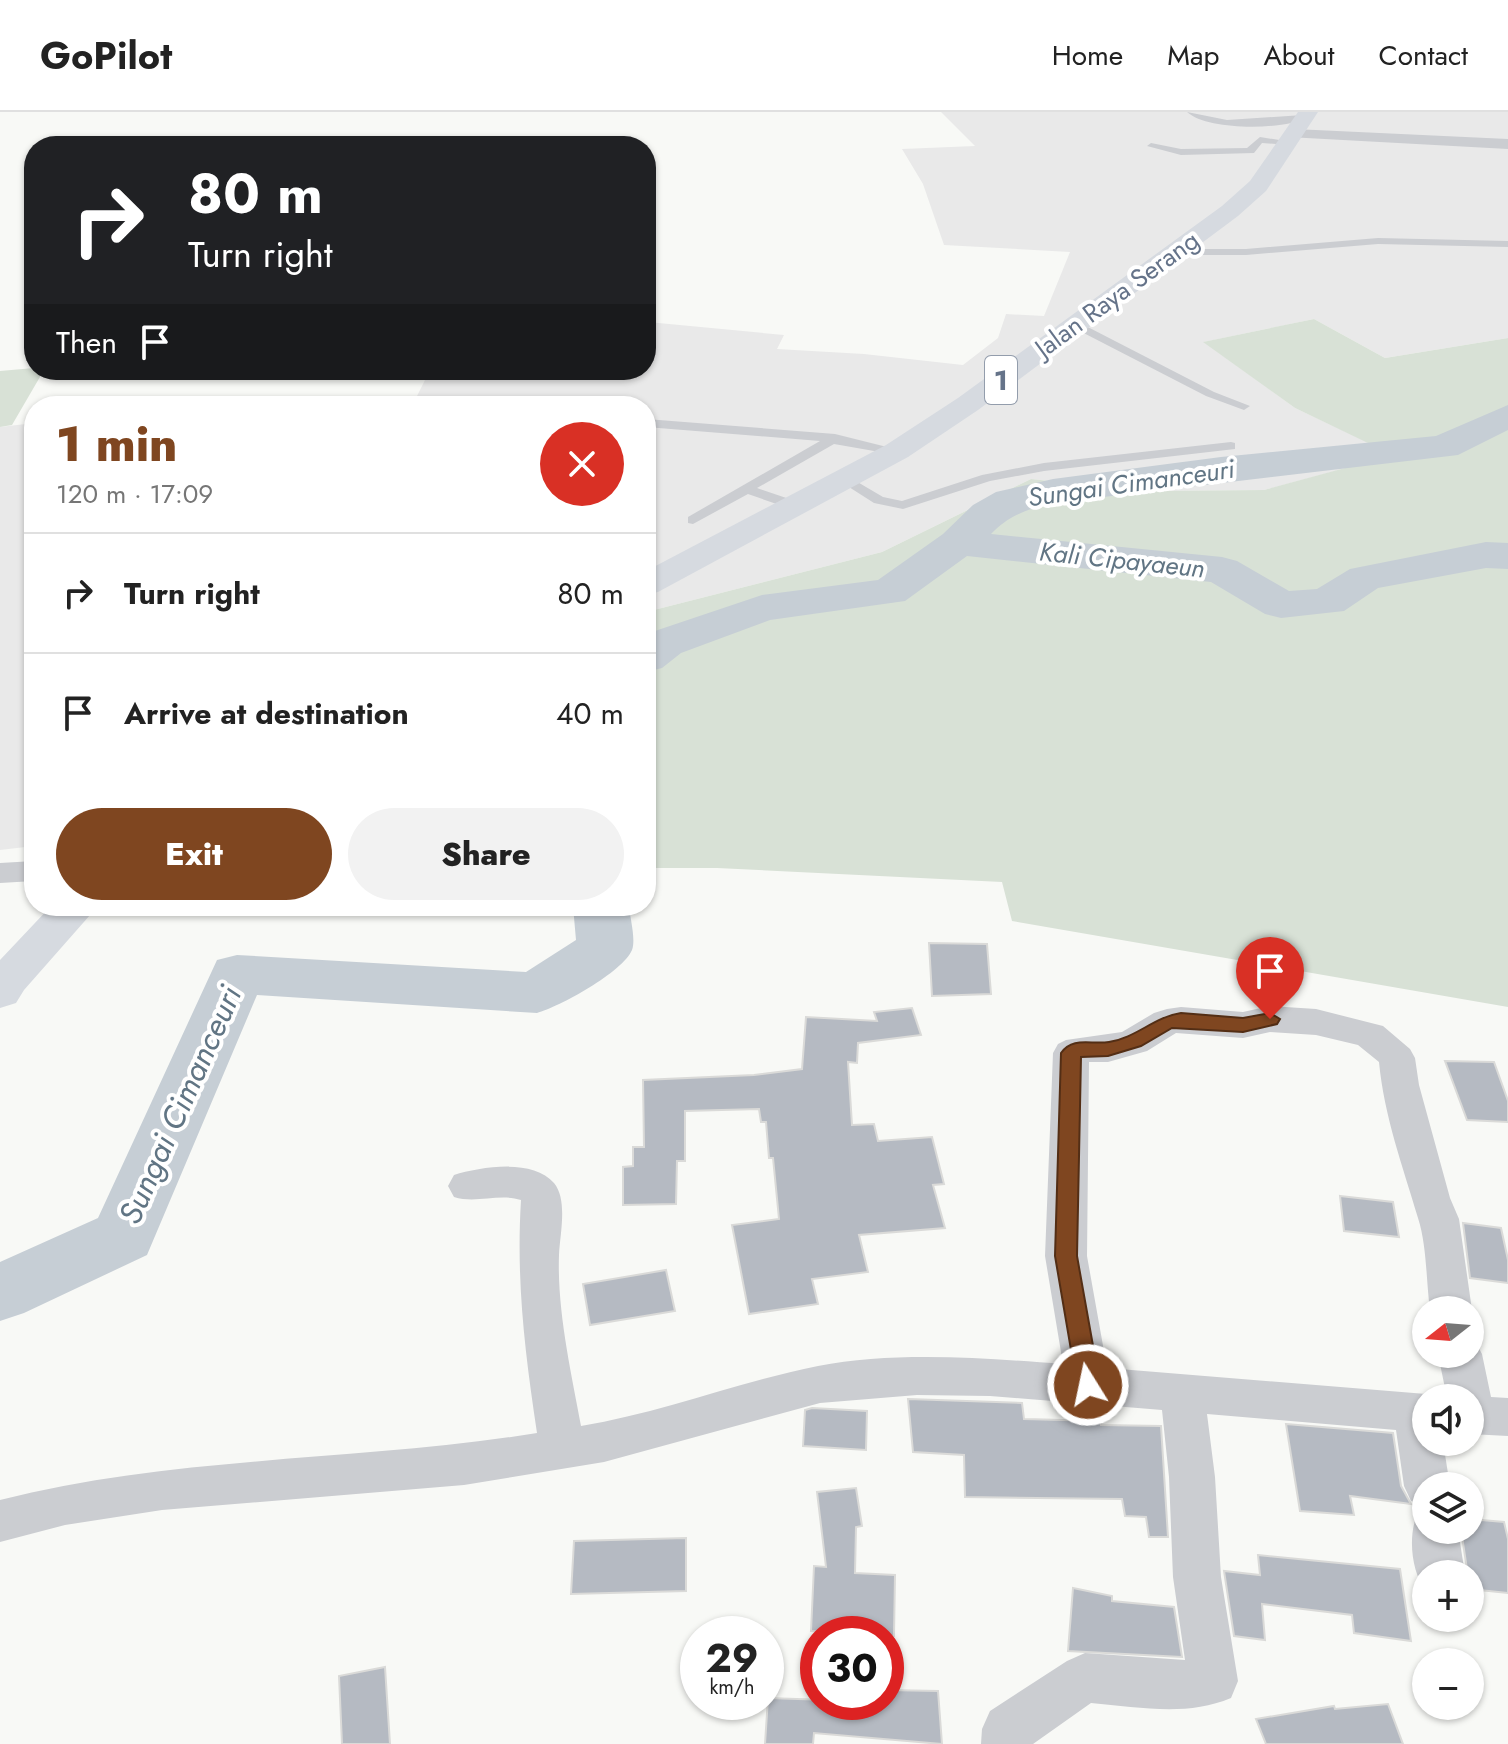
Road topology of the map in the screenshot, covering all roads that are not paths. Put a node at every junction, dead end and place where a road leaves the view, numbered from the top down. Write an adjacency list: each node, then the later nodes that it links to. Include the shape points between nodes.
1 (1191, 112): 2 (lane, via 1213,122)
2 (1288, 135): 3 (street); 4 (lane, via 1181,152); 6 (highway, Jalan Raya Serang / 1, via 1258,186)
3 (1508, 144)
4 (1151, 146)
5 (1508, 244): 6 (lane, via 1393,241 1220,256)
6 (1176, 252): 7 (highway, Jalan Raya Serang / 1)
7 (1076, 325): 8 (lane); 12 (highway, Jalan Raya Serang / 1)
8 (1244, 406)
9 (656, 424): 10 (lane)
10 (835, 438): 12 (lane); 14 (lane)
11 (1231, 446): 13 (lane, via 1044,467 987,478 903,505 879,500)
12 (897, 451): 13 (highway, Jalan Raya Serang / 1)
13 (844, 480): 15 (highway, Jalan Raya Serang / 1)
14 (747, 489): 15 (lane); 16 (lane)
15 (796, 506): 17 (highway, Jalan Raya Serang / 1)
16 (693, 520)
17 (656, 580)
18 (24, 872): 19 (street)
19 (0, 873)
20 (67, 916): 21 (highway)
21 (0, 992)
22 (468, 1186): 27 (street, via 522,1183 536,1187 541,1195 538,1262)
23 (1449, 1296): 24 (street, via 1439,1219 1397,1058 1383,1044 1370,1035 1316,1022 1167,1022 1134,1042 1071,1053 1066,1256)
24 (1088, 1385): 25 (street); 27 (street, via 960,1376 820,1384)
25 (1182, 1395): 26 (street); 29 (street, via 1197,1577 1213,1681 1177,1686 1085,1678 1008,1729)
26 (1412, 1412)
27 (562, 1449): 28 (street, via 464,1465 162,1489 65,1504)
28 (0, 1521)
29 (1007, 1744)

